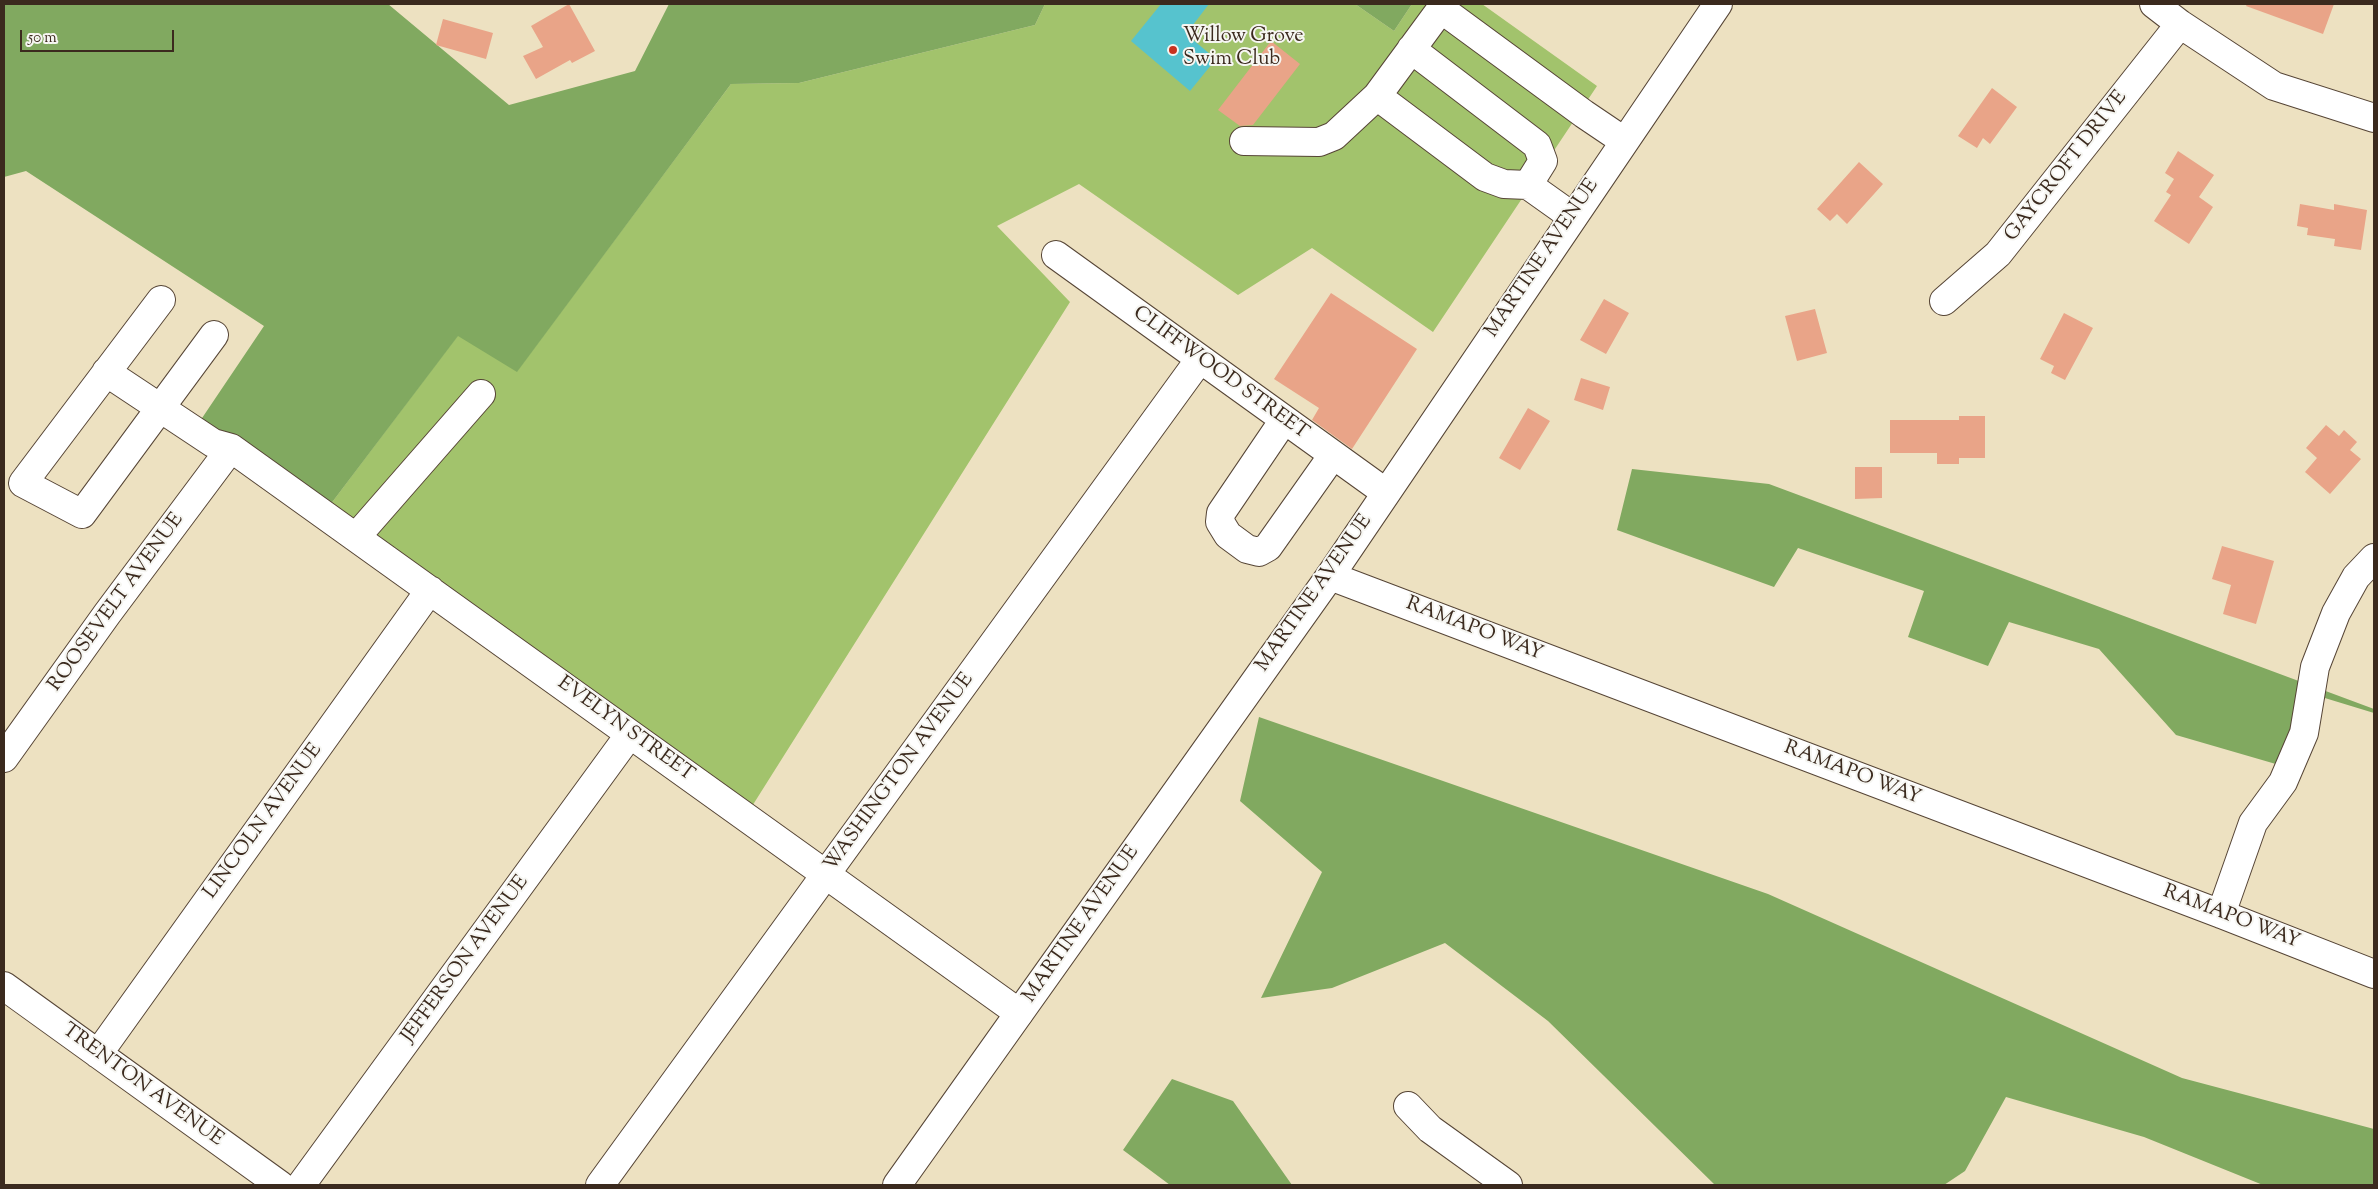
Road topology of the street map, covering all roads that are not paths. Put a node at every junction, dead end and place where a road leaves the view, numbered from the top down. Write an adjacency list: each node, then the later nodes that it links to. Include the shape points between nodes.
1 (1718, 4): 8 (street, MARTINE AVENUE)
2 (2154, 4): 3 (street)
3 (2180, 24): 6 (street, via 2274,86); 13 (street, GAYCROFT DRIVE, via 1998,254)
4 (1411, 49): 5 (street); 8 (street, via 1441,9); 9 (street, via 1537,145 1543,160)
5 (1377, 96): 7 (street, via 1334,136 1319,142); 9 (street, via 1484,177 1504,184)
6 (2374, 118)
7 (1244, 141)
8 (1624, 141): 10 (street, MARTINE AVENUE)
9 (1528, 185): 10 (street)
10 (1572, 217): 22 (street, MARTINE AVENUE)
11 (1056, 255): 15 (street, CLIFFWOOD STREET)
12 (161, 300): 16 (street)
13 (1944, 301)
14 (214, 335): 18 (street)
15 (1200, 359): 19 (street, CLIFFWOOD STREET); 29 (street, WASHINGTON AVENUE)
16 (106, 372): 18 (street, EVELYN STREET); 18 (street, via 23,483 82,514)
17 (481, 394): 23 (street)
18 (160, 409): 20 (street, EVELYN STREET, via 213,443)
19 (1284, 420): 21 (street, CLIFFWOOD STREET); 21 (street, via 1221,513 1220,522 1228,535 1247,549 1259,552 1268,546)
20 (231, 448): 23 (street, EVELYN STREET); 28 (street, ROOSEVELT AVENUE)
21 (1333, 455): 22 (street, CLIFFWOOD STREET)
22 (1385, 492): 25 (street, MARTINE AVENUE)
23 (356, 537): 26 (street, EVELYN STREET)
24 (2374, 558): 30 (street, via 2356,577 2336,613 2314,667 2304,733 2283,782 2254,823)
25 (1330, 576): 30 (street, RAMAPO WAY); 33 (street, MARTINE AVENUE)
26 (430, 590): 27 (street, EVELYN STREET); 34 (street, LINCOLN AVENUE)
27 (630, 734): 29 (street, EVELYN STREET); 38 (street, JEFFERSON AVENUE)
28 (4, 758)
29 (826, 875): 33 (street, EVELYN STREET); 39 (street, WASHINGTON AVENUE)
30 (2221, 914): 31 (street, RAMAPO WAY)
31 (2374, 974)
32 (4, 986): 34 (street, TRENTON AVENUE)
33 (1019, 1013): 36 (street, MARTINE AVENUE)
34 (98, 1054): 37 (street, TRENTON AVENUE)
35 (1408, 1106): 40 (street, via 1430,1130)
36 (905, 1183)
37 (280, 1185)
38 (301, 1185)
39 (600, 1185)
40 (1508, 1185)

